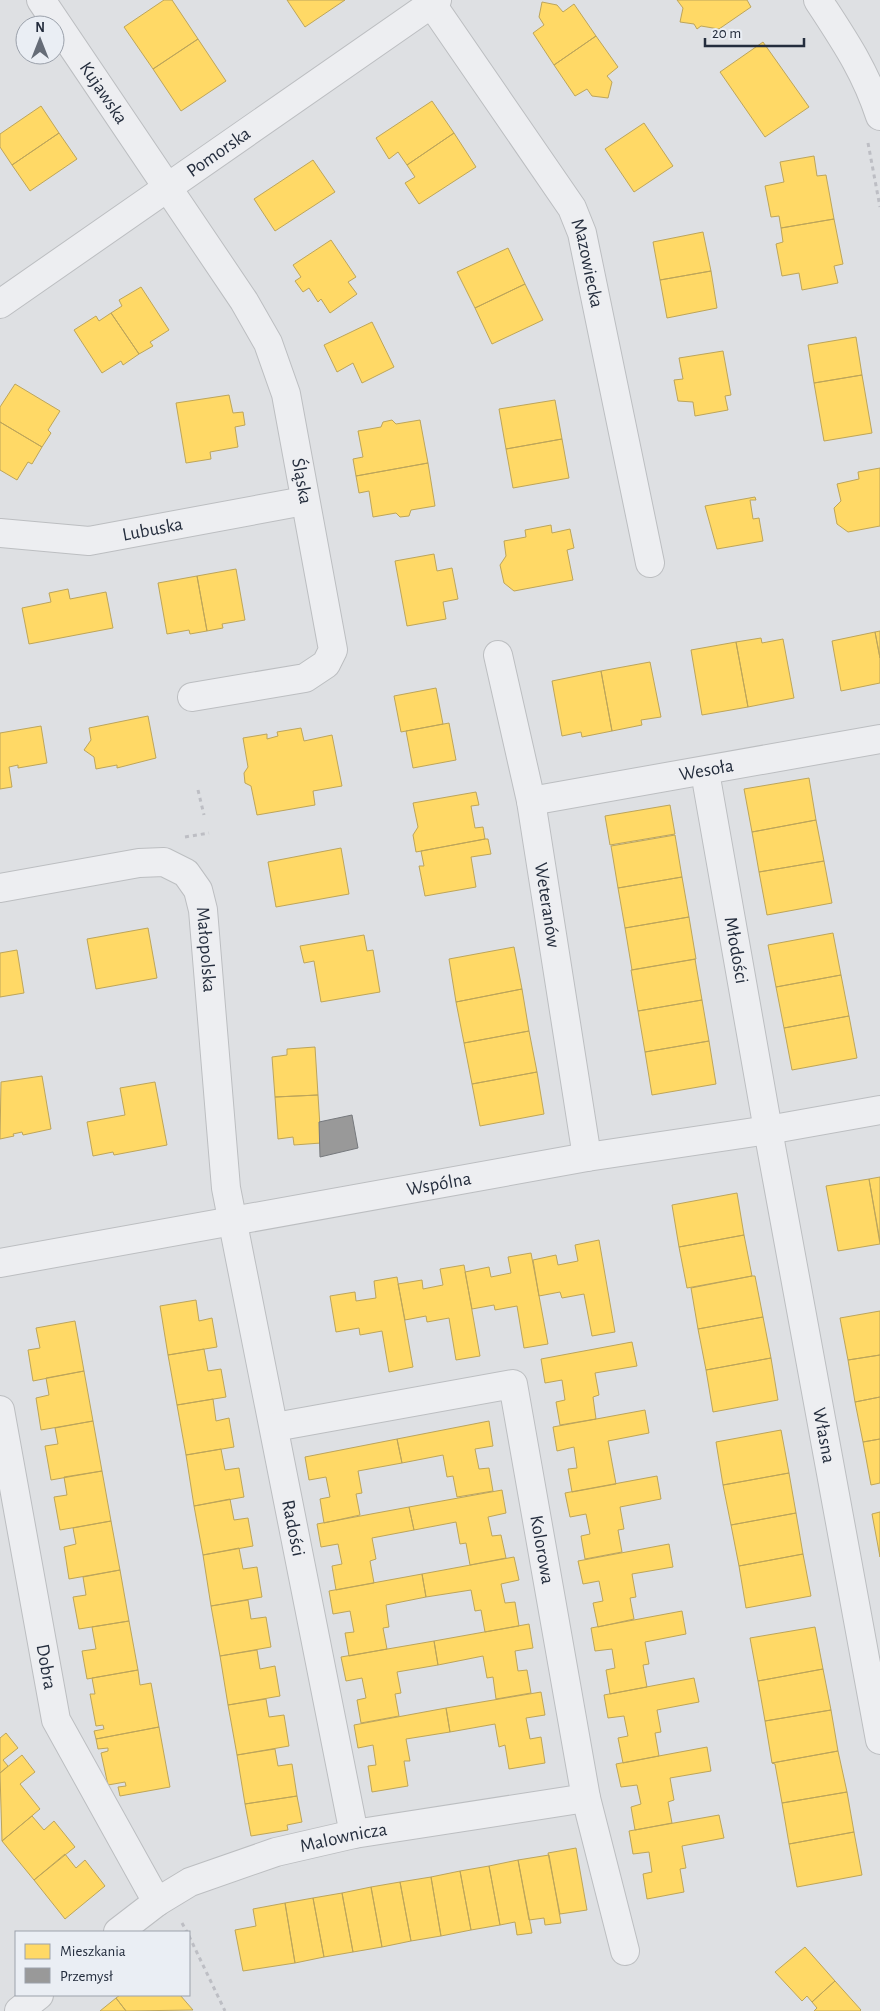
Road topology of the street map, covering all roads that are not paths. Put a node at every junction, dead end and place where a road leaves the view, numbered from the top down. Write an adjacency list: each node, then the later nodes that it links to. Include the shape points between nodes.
1 (41, 0): 5 (street, Kujawska)
2 (818, 0): 4 (street, via 858,61)
3 (432, 1): 5 (street, Pomorska); 9 (street, Mazowiecka, via 572,208 582,233)
4 (880, 116)
5 (168, 187): 6 (street, Pomorska); 7 (street, Śląska, via 268,343 286,394)
6 (0, 304)
7 (304, 501): 8 (street, Lubuska, via 89,541); 11 (street, Śląska, via 333,650 326,664 305,678)
8 (0, 533)
9 (650, 563)
10 (498, 655): 14 (street, Weteranów)
11 (192, 697)
12 (880, 739): 13 (street, Wesoła)
13 (705, 772): 14 (street, Wesoła); 17 (street, Młodości)
14 (531, 801): 18 (street, Weteranów)
15 (0, 888): 19 (street, Małopolska, via 140,863 164,862 186,873 198,890 203,910 226,1188)
16 (880, 1110): 17 (street, Wspólna)
17 (768, 1130): 18 (street, Wspólna); 23 (street, Własna)
18 (587, 1157): 19 (street, Wspólna)
19 (232, 1220): 20 (street, Wspólna); 22 (street, Radości)
20 (0, 1263)
21 (0, 1410): 26 (street, Dobra, via 56,1720)
22 (275, 1427): 24 (street, Kolorowa, via 513,1384); 25 (street, Radości)
23 (880, 1740)
24 (586, 1798): 25 (street, Malownicza); 28 (street, Kolorowa)
25 (354, 1834): 26 (street, Malownicza, via 276,1852 198,1879)
26 (156, 1902): 27 (street, Malownicza)
27 (119, 1931)
28 (625, 1951)
29 (38, 1996): 30 (street)
30 (19, 2011)

